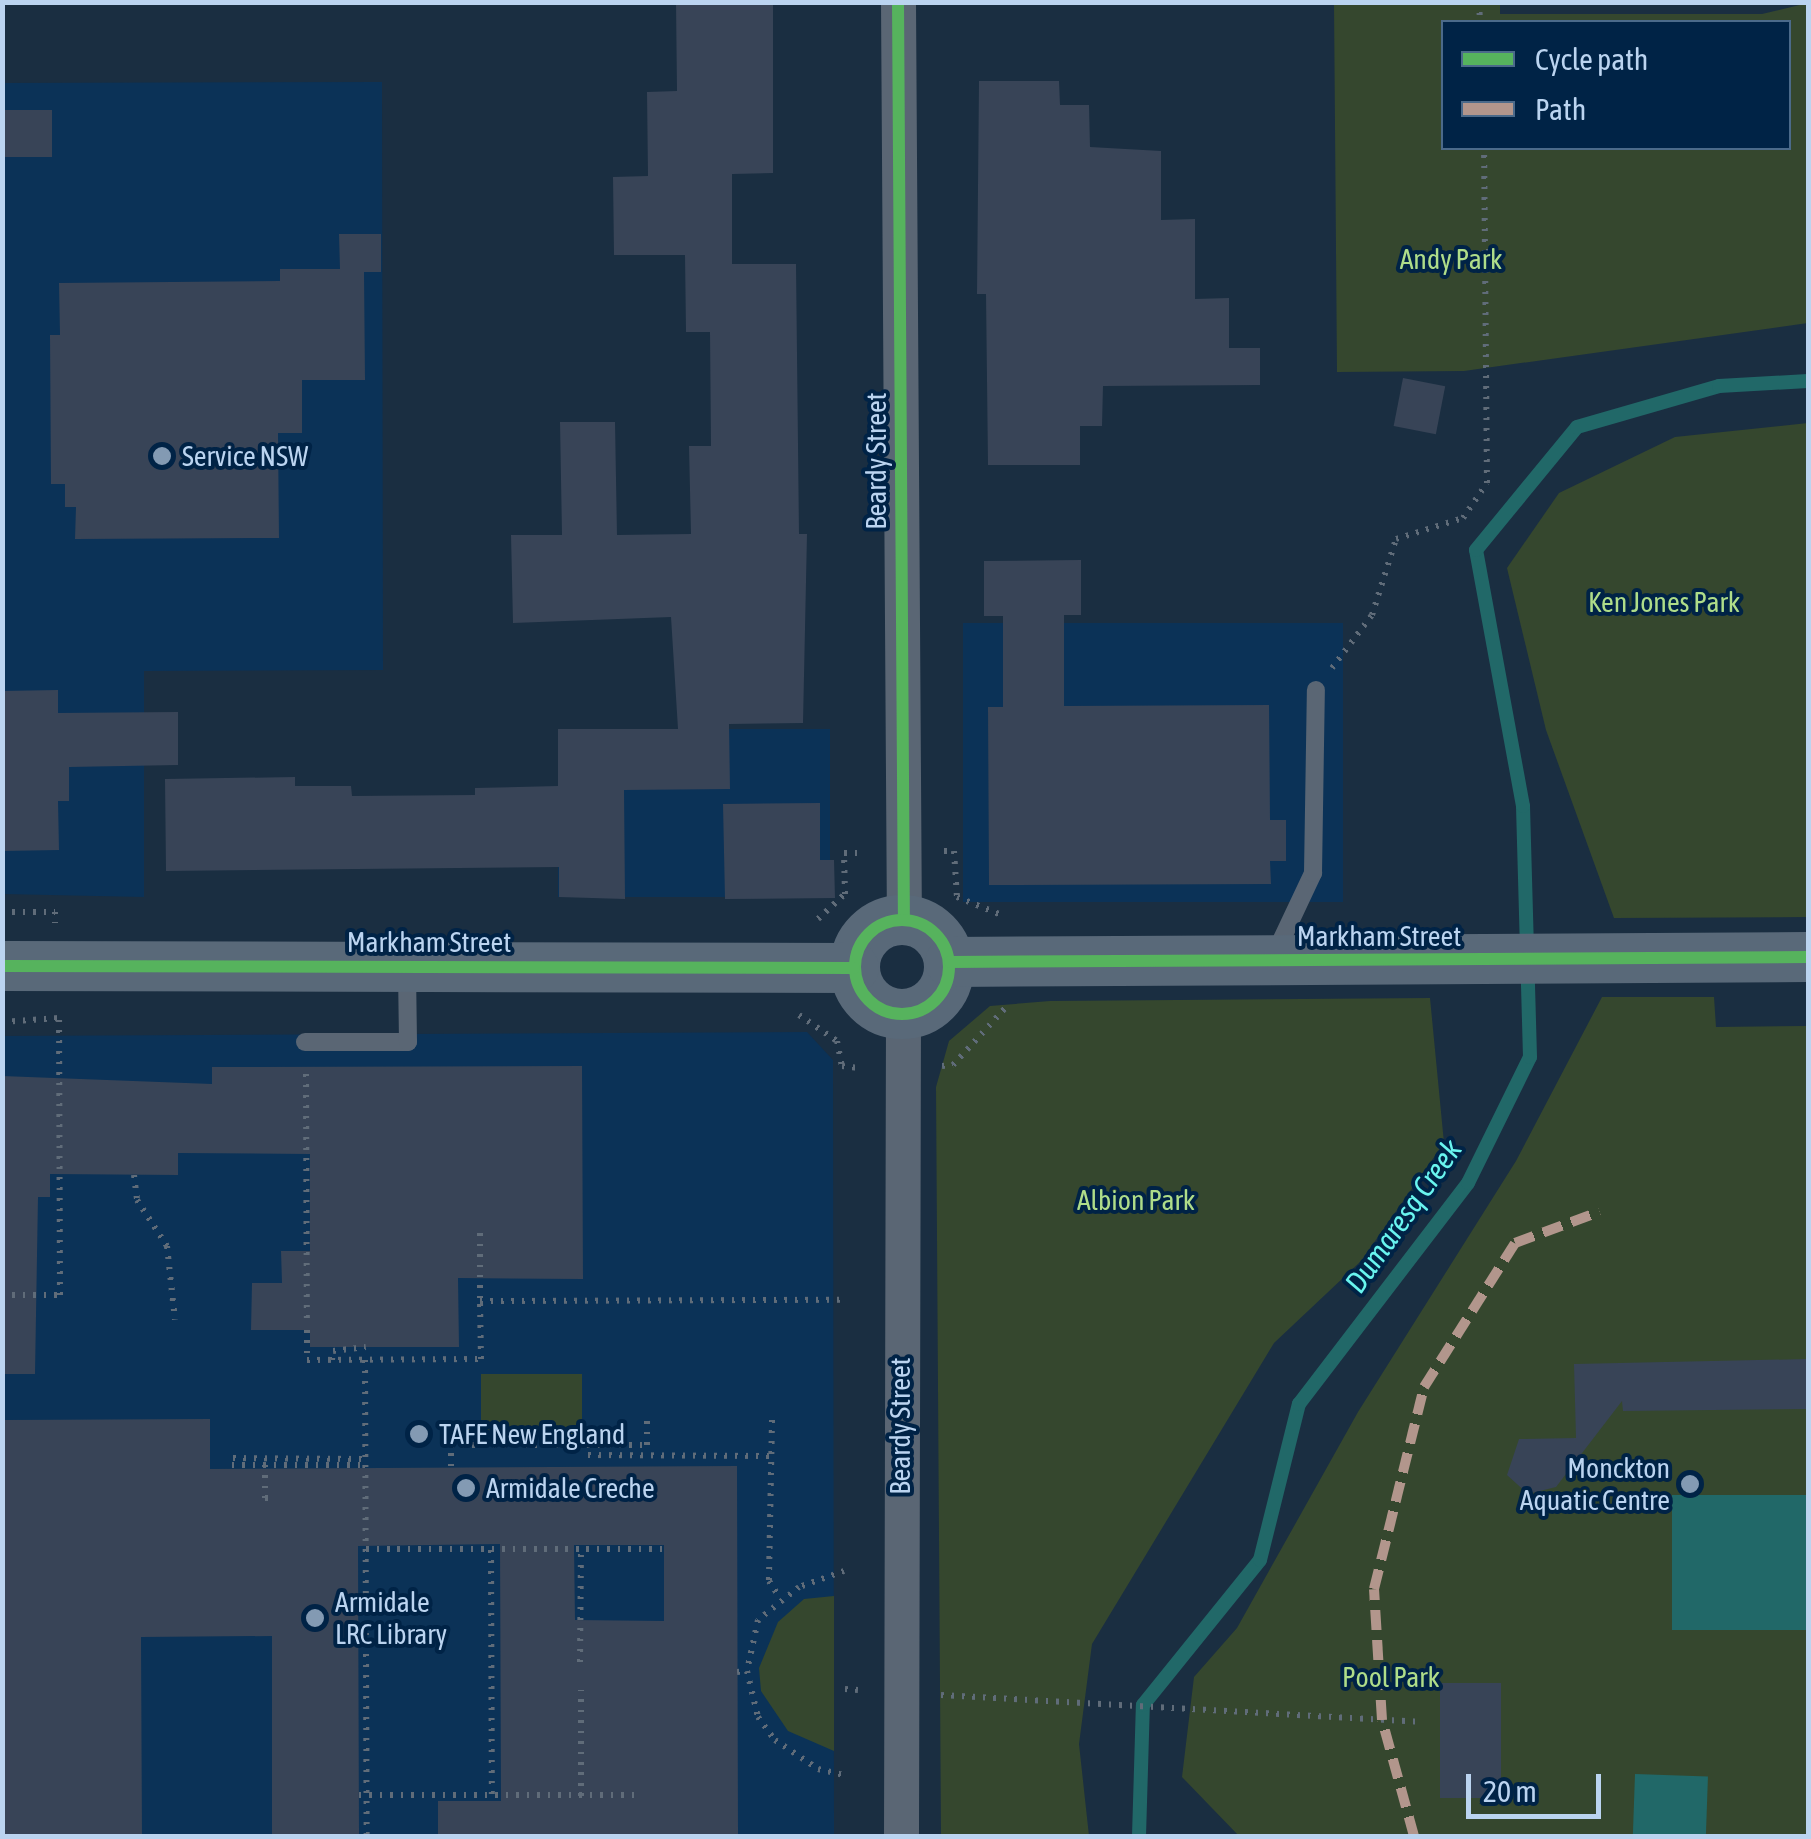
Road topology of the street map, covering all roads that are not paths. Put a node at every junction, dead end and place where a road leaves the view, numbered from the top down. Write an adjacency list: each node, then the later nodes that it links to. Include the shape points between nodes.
1 (898, 2): 3 (street, Beardy Street)
2 (1316, 690): 5 (lane, via 1313,873)
3 (904, 919): 6 (street, via 934,932); 9 (street, via 872,930)
4 (1808, 957): 5 (street, Markham Street)
5 (1272, 961): 6 (street, Markham Street)
6 (950, 962): 10 (street, via 939,999)
7 (2, 966): 8 (street, Markham Street)
8 (407, 967): 9 (street, Markham Street); 11 (lane, via 408,1042)
9 (854, 968): 10 (street, via 866,1000)
10 (903, 1016): 12 (street, Beardy Street)
11 (306, 1042)
12 (901, 1836)

